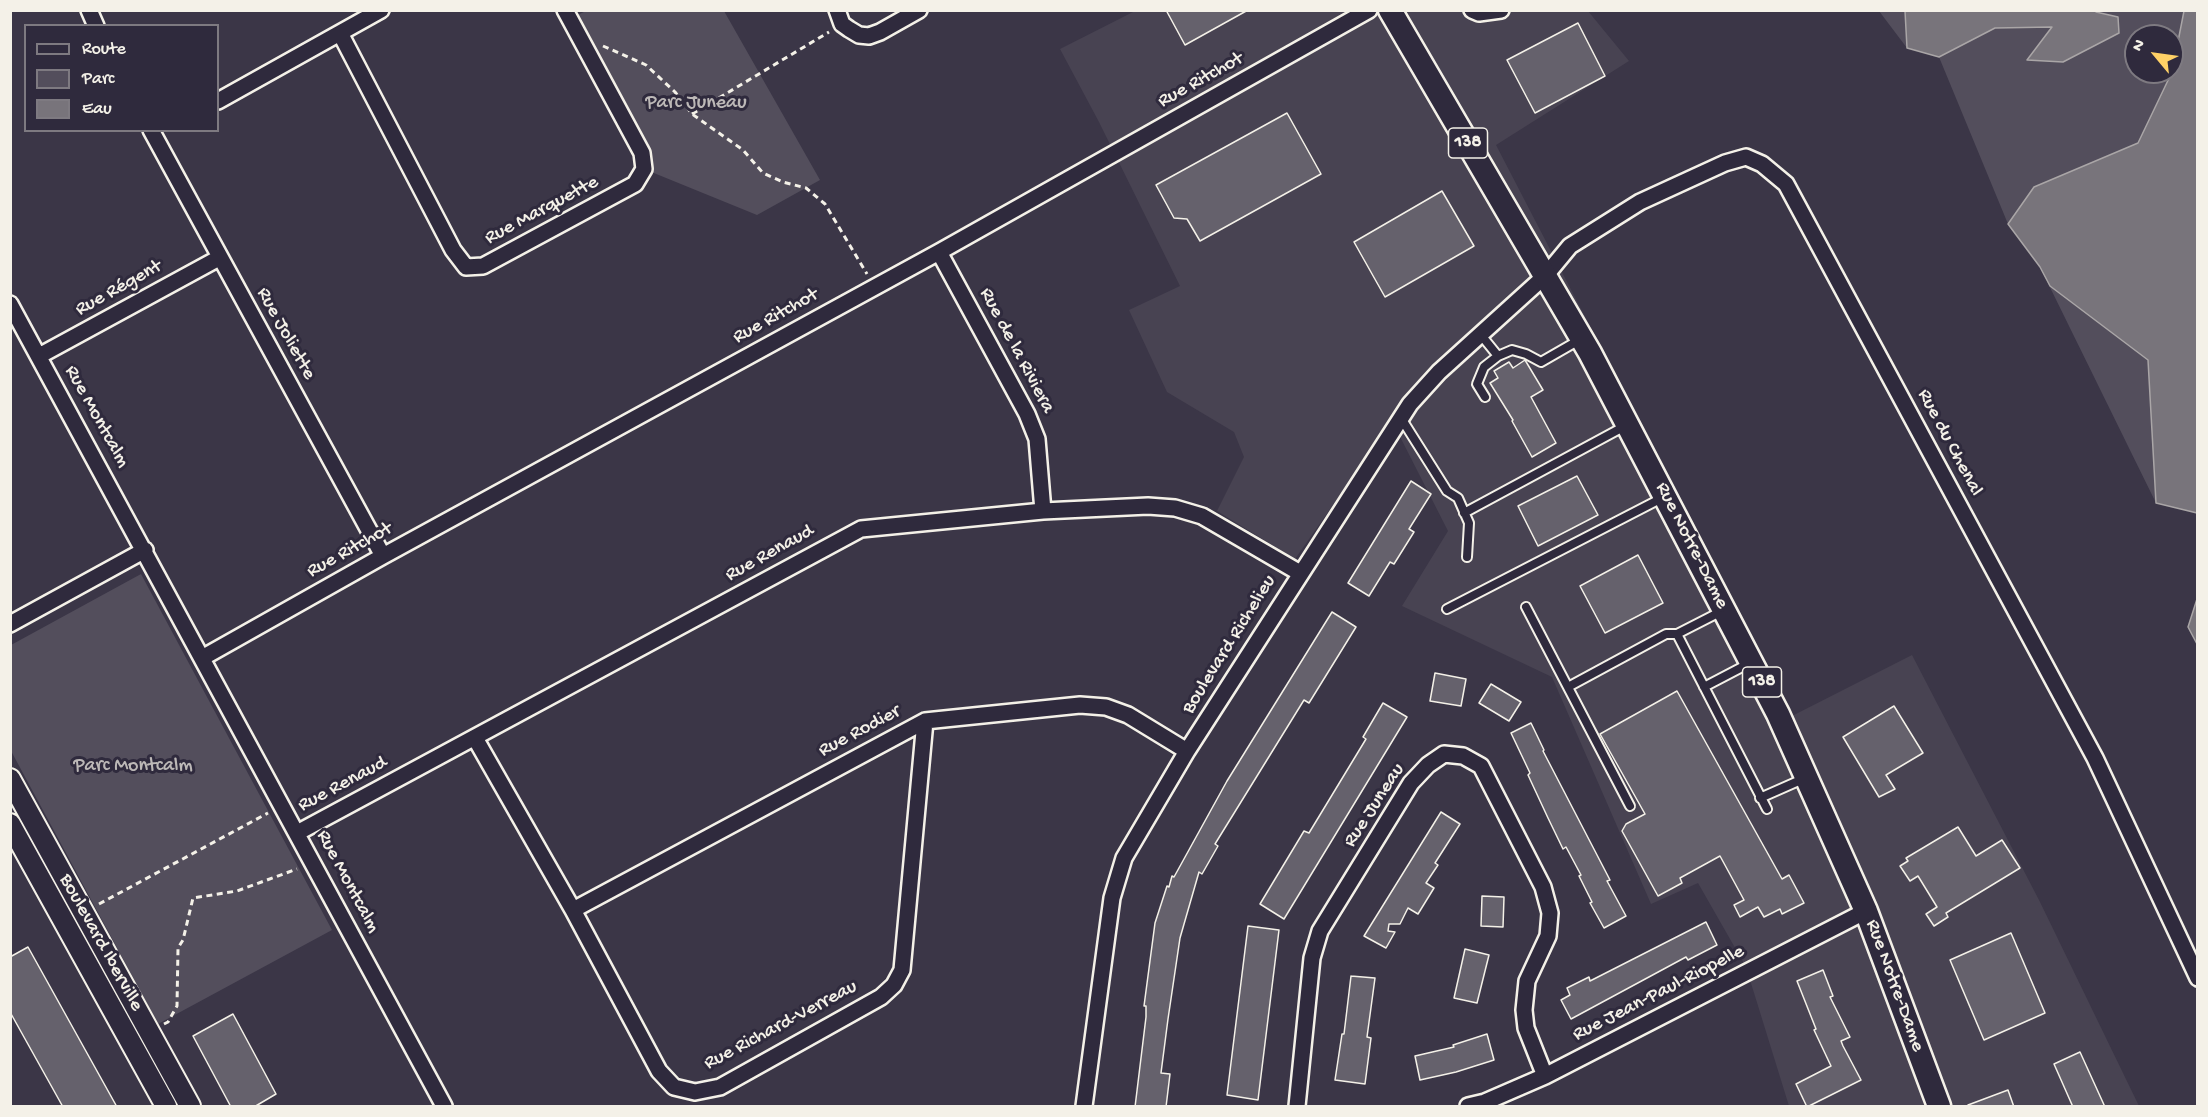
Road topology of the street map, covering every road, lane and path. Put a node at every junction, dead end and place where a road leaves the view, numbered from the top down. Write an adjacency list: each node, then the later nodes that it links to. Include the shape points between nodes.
1 (89, 10): 10 (street)
2 (381, 10): 11 (street)
3 (565, 10): 12 (street, Rue Marquette)
4 (919, 10): 9 (street, via 869,36 859,35)
5 (1369, 10): 16 (street, Rue Ritchot)
6 (1390, 10): 18 (main road, Rue Notre-Dame / 138)
7 (1472, 10): 8 (street)
8 (1501, 10)
9 (840, 17): 14 (path)
10 (95, 24)
11 (340, 33): 12 (street, Rue Marquette, via 453,250 466,267 483,266 628,188 644,169 642,153); 13 (street)
12 (579, 36): 14 (path, via 646,65)
13 (219, 100)
14 (692, 114): 19 (path, via 743,150 763,174 806,188 825,204)
15 (157, 132): 17 (street, Rue Joliette)
16 (939, 252): 19 (street, Rue Ritchot); 29 (street, Rue de la Riviera, via 1028,414 1037,439)
17 (219, 258): 23 (street, Rue Régent); 32 (street, Rue Joliette)
18 (1546, 274): 21 (street, Boulevard Richelieu); 22 (main road, Rue Notre-Dame / 138); 59 (street, Rue du Chenal, via 1570,246 1640,202 1725,163 1746,157 1762,164 1786,184 2095,758)
19 (875, 287): 32 (street, Rue Ritchot)
20 (10, 304): 23 (street, Rue Montcalm)
21 (1481, 335): 24 (lane); 26 (street, Boulevard Richelieu, via 1439,372)
22 (1582, 338): 24 (lane, via 1541,362 1512,350); 27 (main road, Rue Notre-Dame / 138)
23 (39, 356): 31 (street, Rue Montcalm)
24 (1498, 356): 25 (lane, via 1484,367 1478,384)
25 (1485, 397)
26 (1401, 418): 30 (lane, via 1447,490 1458,498); 34 (street, Boulevard Richelieu)
27 (1628, 425): 28 (main road, Rue Notre-Dame / 138); 30 (lane)
28 (1665, 496): 36 (lane); 37 (main road, Rue Notre-Dame / 138)
29 (1043, 511): 34 (street, Rue Renaud, via 1175,508 1202,516); 45 (street, Rue Renaud, via 861,529)
30 (1464, 513): 33 (lane, via 1468,523)
31 (145, 550): 38 (street); 40 (street, Rue Montcalm)
32 (383, 556): 40 (street, Rue Ritchot)
33 (1467, 557)
34 (1300, 573): 46 (street, Boulevard Richelieu)
35 (1526, 607): 42 (lane)
36 (1447, 609)
37 (1724, 610): 39 (lane); 41 (main road, Rue Notre-Dame / 138)
38 (10, 624)
39 (1677, 634): 42 (lane, via 1666,634); 43 (lane)
40 (202, 658): 50 (street, Rue Montcalm)
41 (1751, 662): 43 (lane); 47 (main road, Rue Notre-Dame / 138)
42 (1568, 687): 51 (lane)
43 (1704, 687): 49 (lane)
44 (925, 721): 46 (street, Rue Rodier, via 1080,705 1106,707 1128,715); 56 (street, Rue Rodier); 56 (street, Rue Richard-Verreau, via 902,970 894,985 881,997 720,1087 695,1092 674,1087 658,1071)
45 (476, 738): 54 (street, Rue Renaud); 56 (street, Rue Richard-Verreau)
46 (1187, 751): 65 (street, Boulevard Richelieu, via 1124,858 1112,898)
47 (1807, 777): 49 (lane); 57 (main road, Rue Notre-Dame / 138)
48 (10, 779): 58 (street, Boulevard Iberville)
49 (1760, 798): 52 (lane)
50 (282, 805): 54 (street, Rue Montcalm); 58 (path)
51 (1630, 806)
52 (1767, 809)
53 (10, 824): 62 (street, Boulevard Iberville)
54 (297, 833): 55 (street, Rue Montcalm)
55 (313, 863): 60 (path, via 237,891 193,898 178,948 177,1006 168,1022); 64 (street, Rue Montcalm)
56 (573, 910)
57 (1866, 911): 61 (street, Rue Jean-Paul-Riopelle); 68 (main road, Rue Notre-Dame / 138)
58 (84, 913): 60 (street, Boulevard Iberville)
59 (2198, 978)
60 (149, 1032): 63 (street, Boulevard Iberville)
61 (1545, 1076): 66 (street, Rue Juneau, via 1526,1028 1524,1010 1527,981 1548,936 1550,913 1543,887 1481,766 1463,756 1444,754 1411,783 1320,932 1312,958); 67 (street, Rue Jean-Paul-Riopelle)
62 (166, 1107)
63 (190, 1107)
64 (444, 1107)
65 (1084, 1107)
66 (1297, 1107)
67 (1468, 1107)
68 (1939, 1107)

